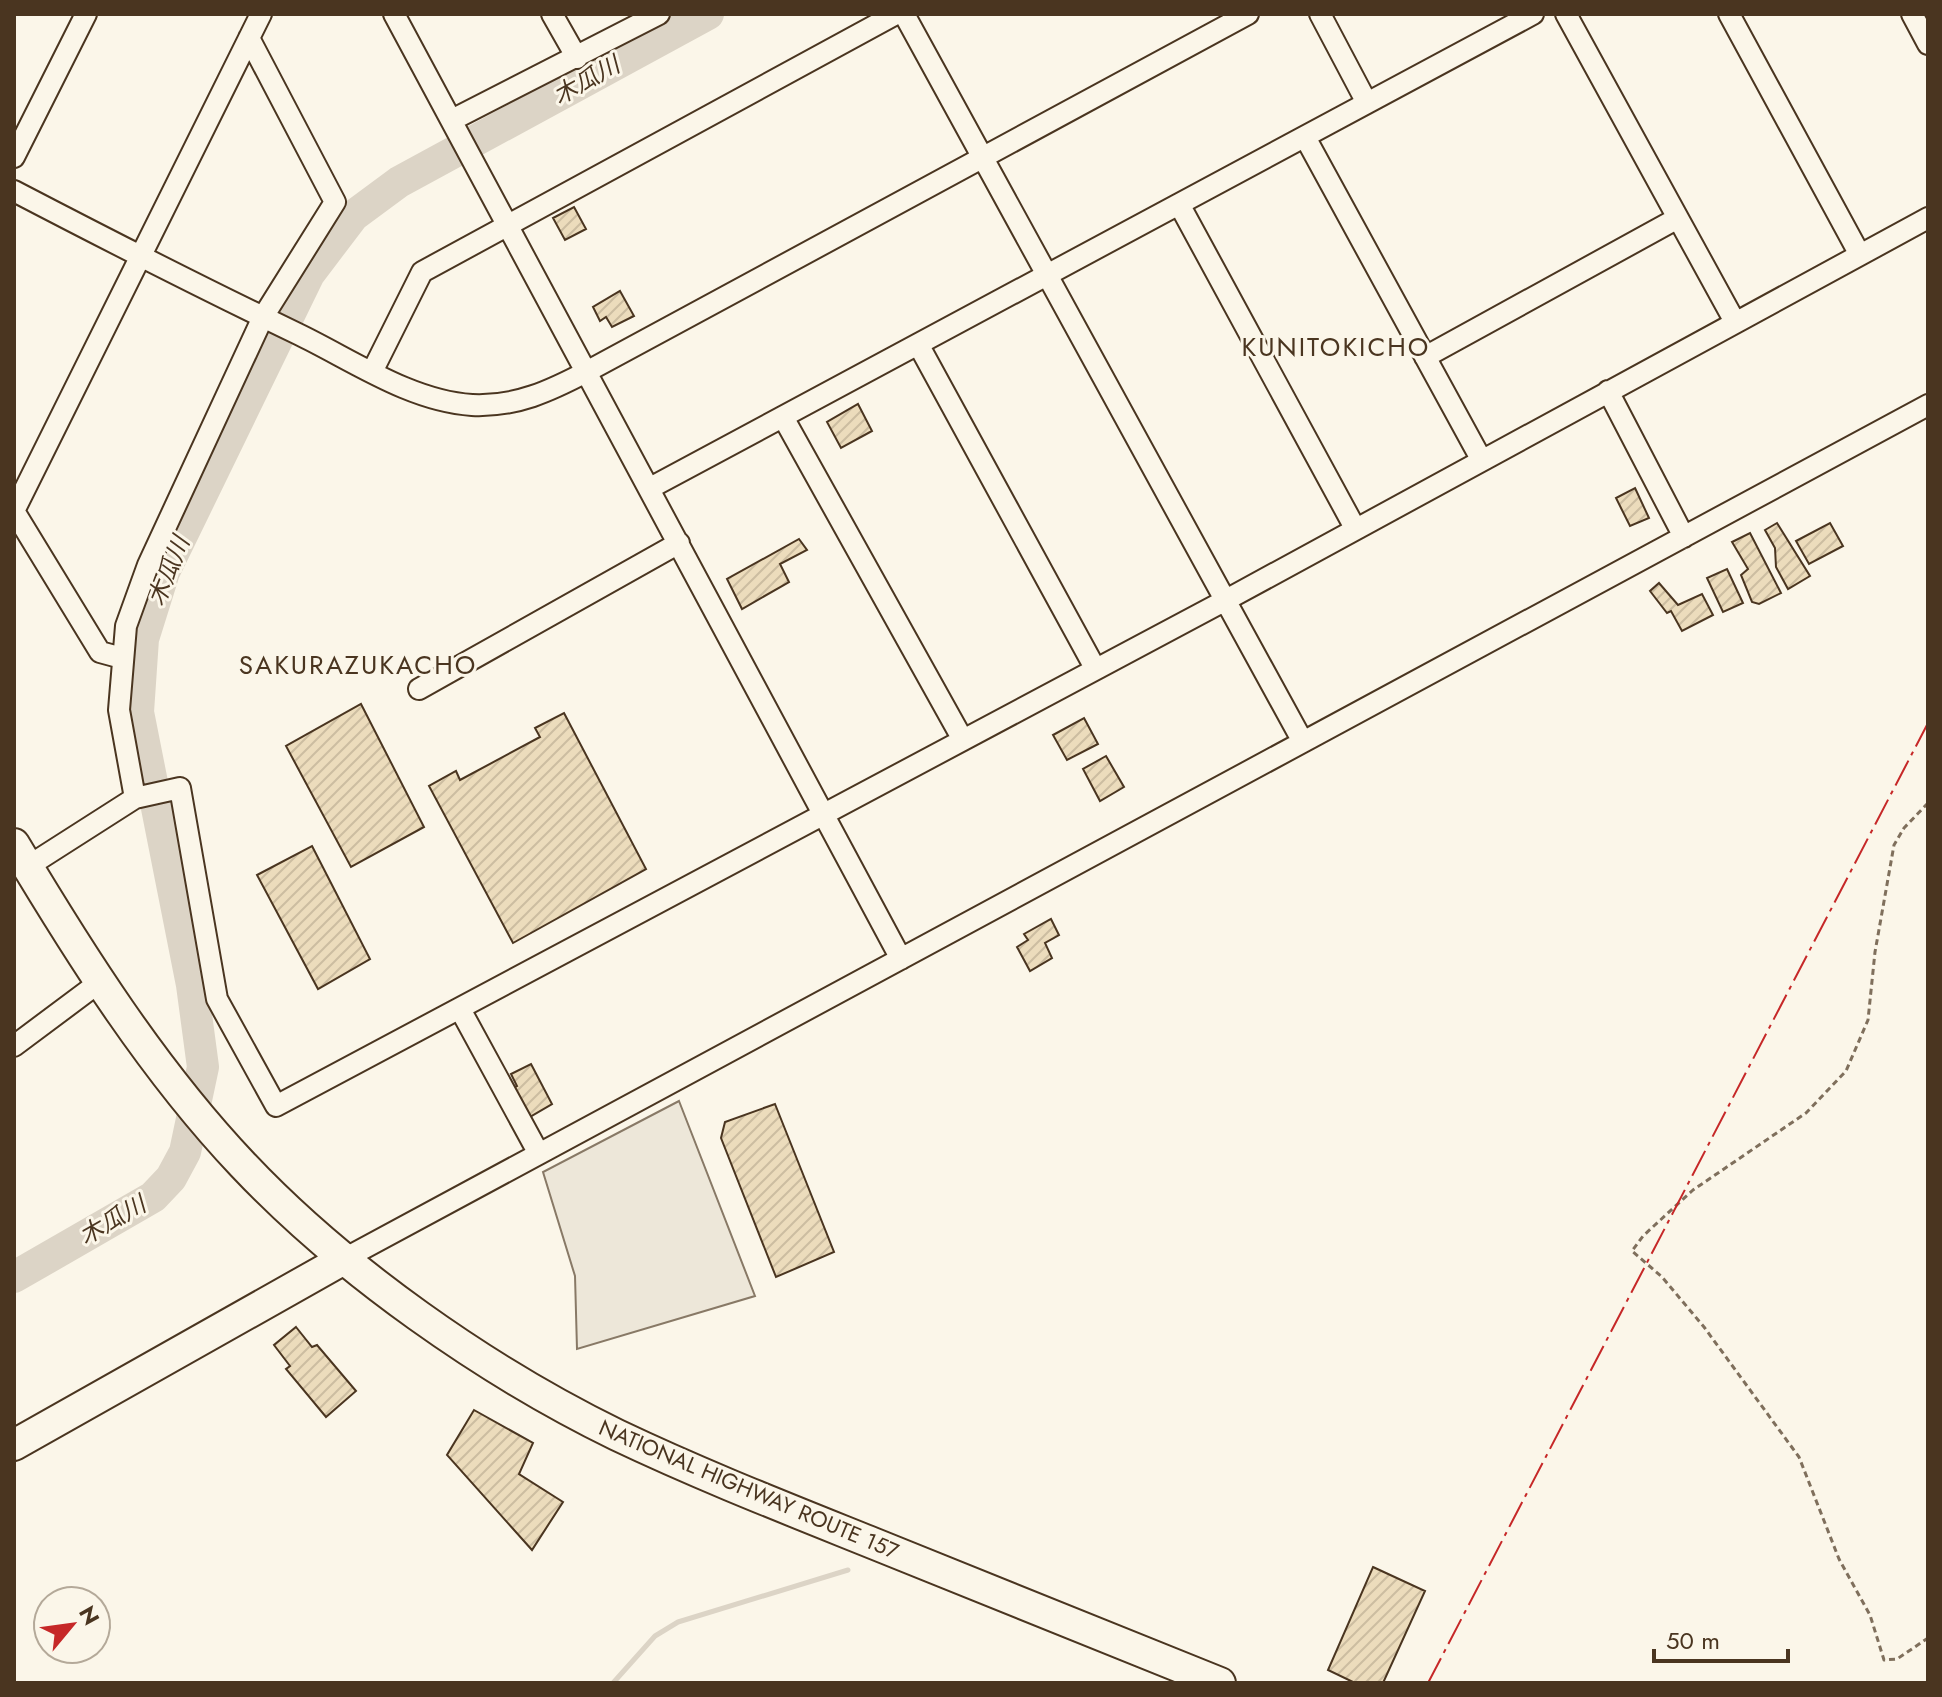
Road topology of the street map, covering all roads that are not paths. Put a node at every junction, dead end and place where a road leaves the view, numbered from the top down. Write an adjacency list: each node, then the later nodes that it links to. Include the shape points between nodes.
1 (86, 14): 21 (street)
2 (261, 14): 14 (street)
3 (394, 14): 18 (street)
4 (552, 14): 16 (street)
5 (659, 14): 16 (street)
6 (896, 14): 26 (street)
7 (904, 14): 20 (street)
8 (1248, 14): 20 (street)
9 (1320, 14): 17 (street)
10 (1533, 14): 17 (street)
11 (1566, 14): 24 (street)
12 (1729, 14): 27 (street)
13 (1912, 14): 15 (street)
14 (249, 38): 28 (street); 30 (street, via 335,202)
15 (1928, 44)
16 (577, 58): 18 (street)
17 (1367, 103): 19 (street)
18 (452, 120): 26 (street)
19 (1305, 137): 23 (street); 33 (street)
20 (983, 155): 29 (street); 34 (street)
21 (14, 157)
22 (14, 191): 28 (street)
23 (1179, 204): 29 (street); 42 (street)
24 (1678, 218): 31 (street); 33 (street)
25 (1928, 218): 27 (street)
26 (508, 224): 34 (street); 35 (street, via 422,272)
27 (1860, 255): 31 (street)
28 (142, 257): 30 (street); 41 (street)
29 (1049, 274): 32 (street); 45 (street)
30 (268, 320): 35 (street); 46 (street, via 148,565 126,626)
31 (1735, 322): 36 (street)
32 (918, 344): 38 (street); 47 (street)
33 (1425, 357): 39 (street)
34 (588, 371): 35 (street, via 527,400 497,405 438,398); 40 (street)
35 (372, 372)
36 (1608, 391): 39 (street); 43 (street)
37 (1928, 405): 43 (street)
38 (783, 417): 40 (street); 49 (street)
39 (1481, 459): 42 (street)
40 (650, 488): 44 (street)
41 (14, 511): 46 (street, via 100,652)
42 (1355, 528): 45 (street)
43 (1684, 537): 50 (street)
44 (679, 543): 48 (street); 52 (street)
45 (1226, 600): 47 (street); 50 (street)
46 (122, 658): 51 (street, via 119,710)
47 (1095, 668): 49 (street)
48 (419, 689)
49 (963, 740): 52 (street)
50 (1303, 742): 54 (street)
51 (139, 797): 53 (street); 56 (street, via 176,789 217,999 276,1106)
52 (824, 814): 54 (street); 56 (street)
53 (21, 855): 55 (highway, NATIONAL HIGHWAY ROUTE 157)
54 (901, 959): 58 (street)
55 (101, 981): 57 (street); 59 (highway, NATIONAL HIGHWAY ROUTE 157, via 182,1094 244,1166)
56 (460, 1009): 58 (street)
57 (14, 1046)
58 (539, 1154): 59 (street)
59 (344, 1259): 60 (highway); 61 (highway, NATIONAL HIGHWAY ROUTE 157, via 537,1392 615,1434)
60 (14, 1445)
61 (1197, 1679)

